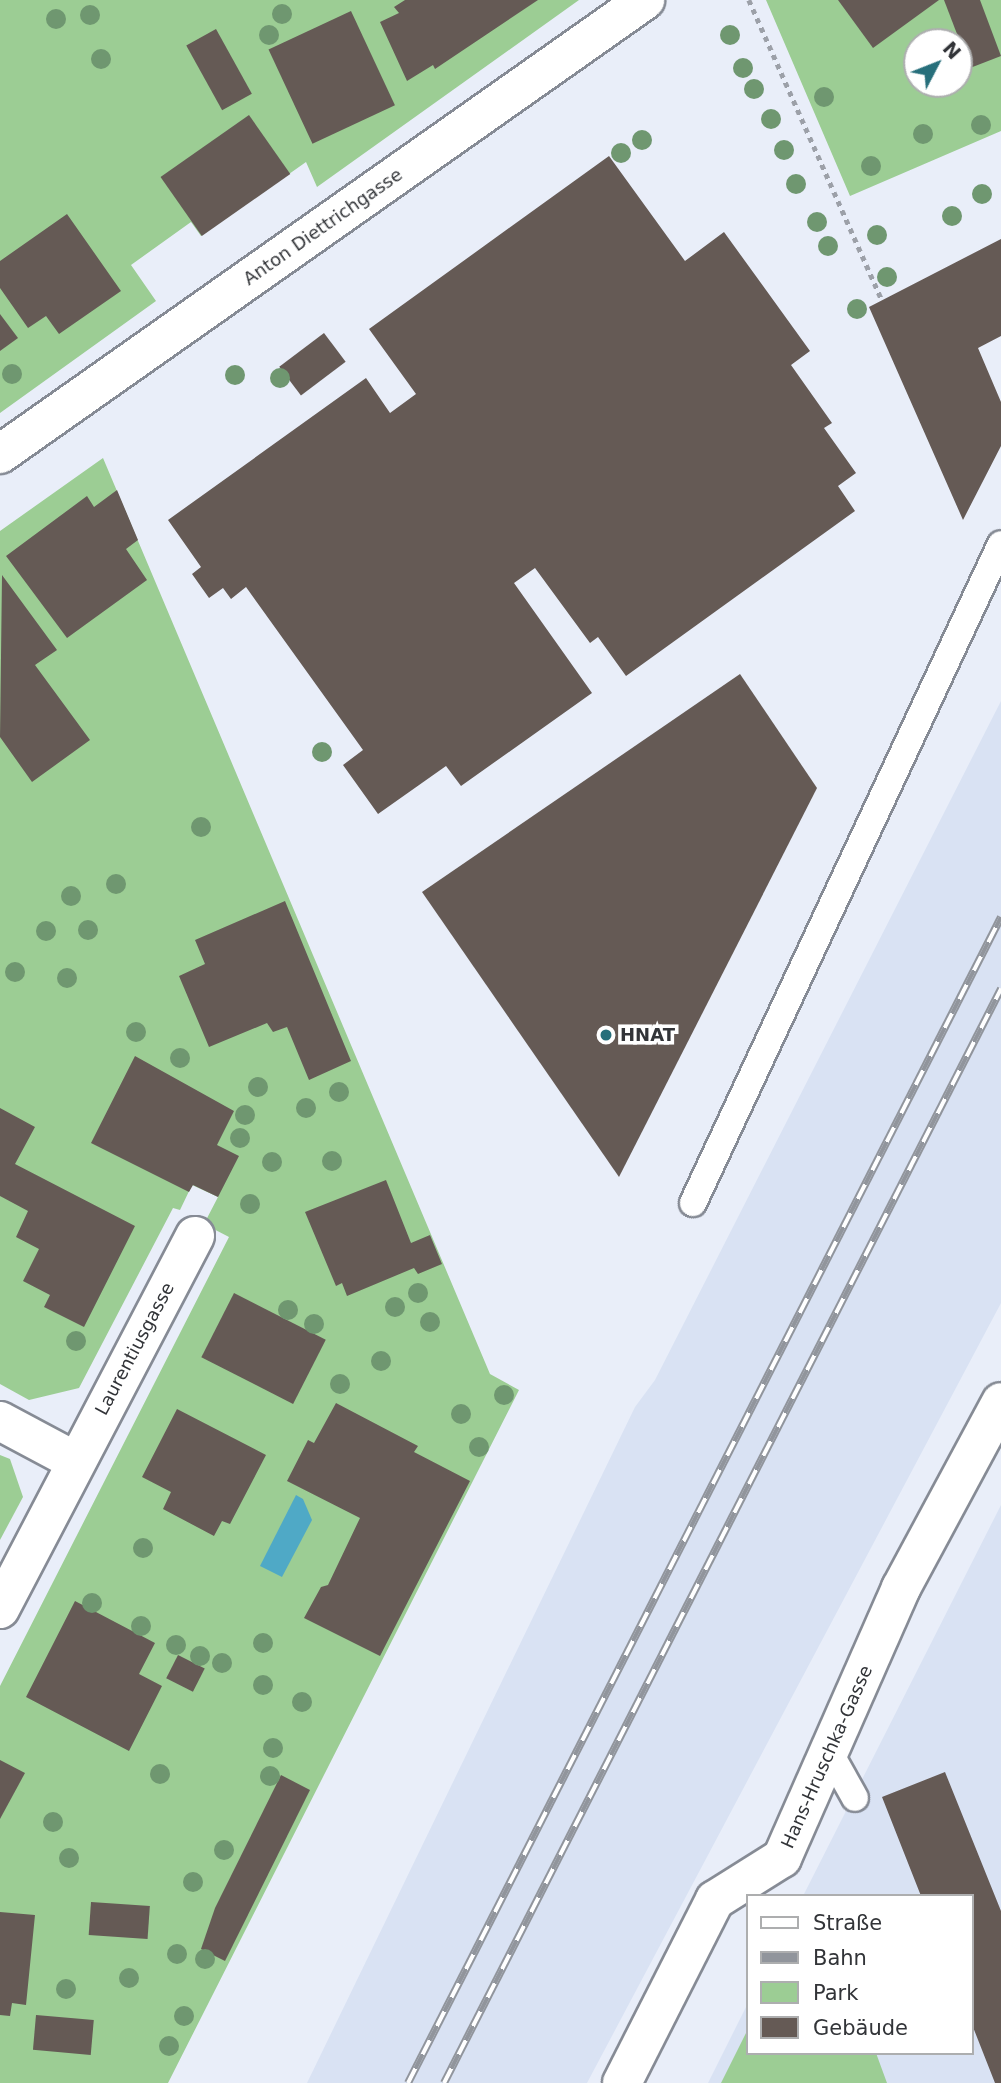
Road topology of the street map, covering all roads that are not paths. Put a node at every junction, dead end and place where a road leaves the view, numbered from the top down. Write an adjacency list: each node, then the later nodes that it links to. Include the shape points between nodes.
1 (645, 0): 2 (street, Anton Diettrichgasse)
2 (0, 454)
3 (1001, 544): 4 (lane)
4 (693, 1203)
5 (195, 1236): 8 (street, Laurentiusgasse)
6 (1001, 1402): 10 (street, Hans-Hruschka-Gasse, via 901,1588)
7 (0, 1421): 8 (street)
8 (75, 1461): 9 (street, Laurentiusgasse)
9 (0, 1609)
10 (831, 1755): 11 (lane); 12 (street, Hans-Hruschka-Gasse, via 782,1858 715,1900)
11 (855, 1798)
12 (622, 2083)

